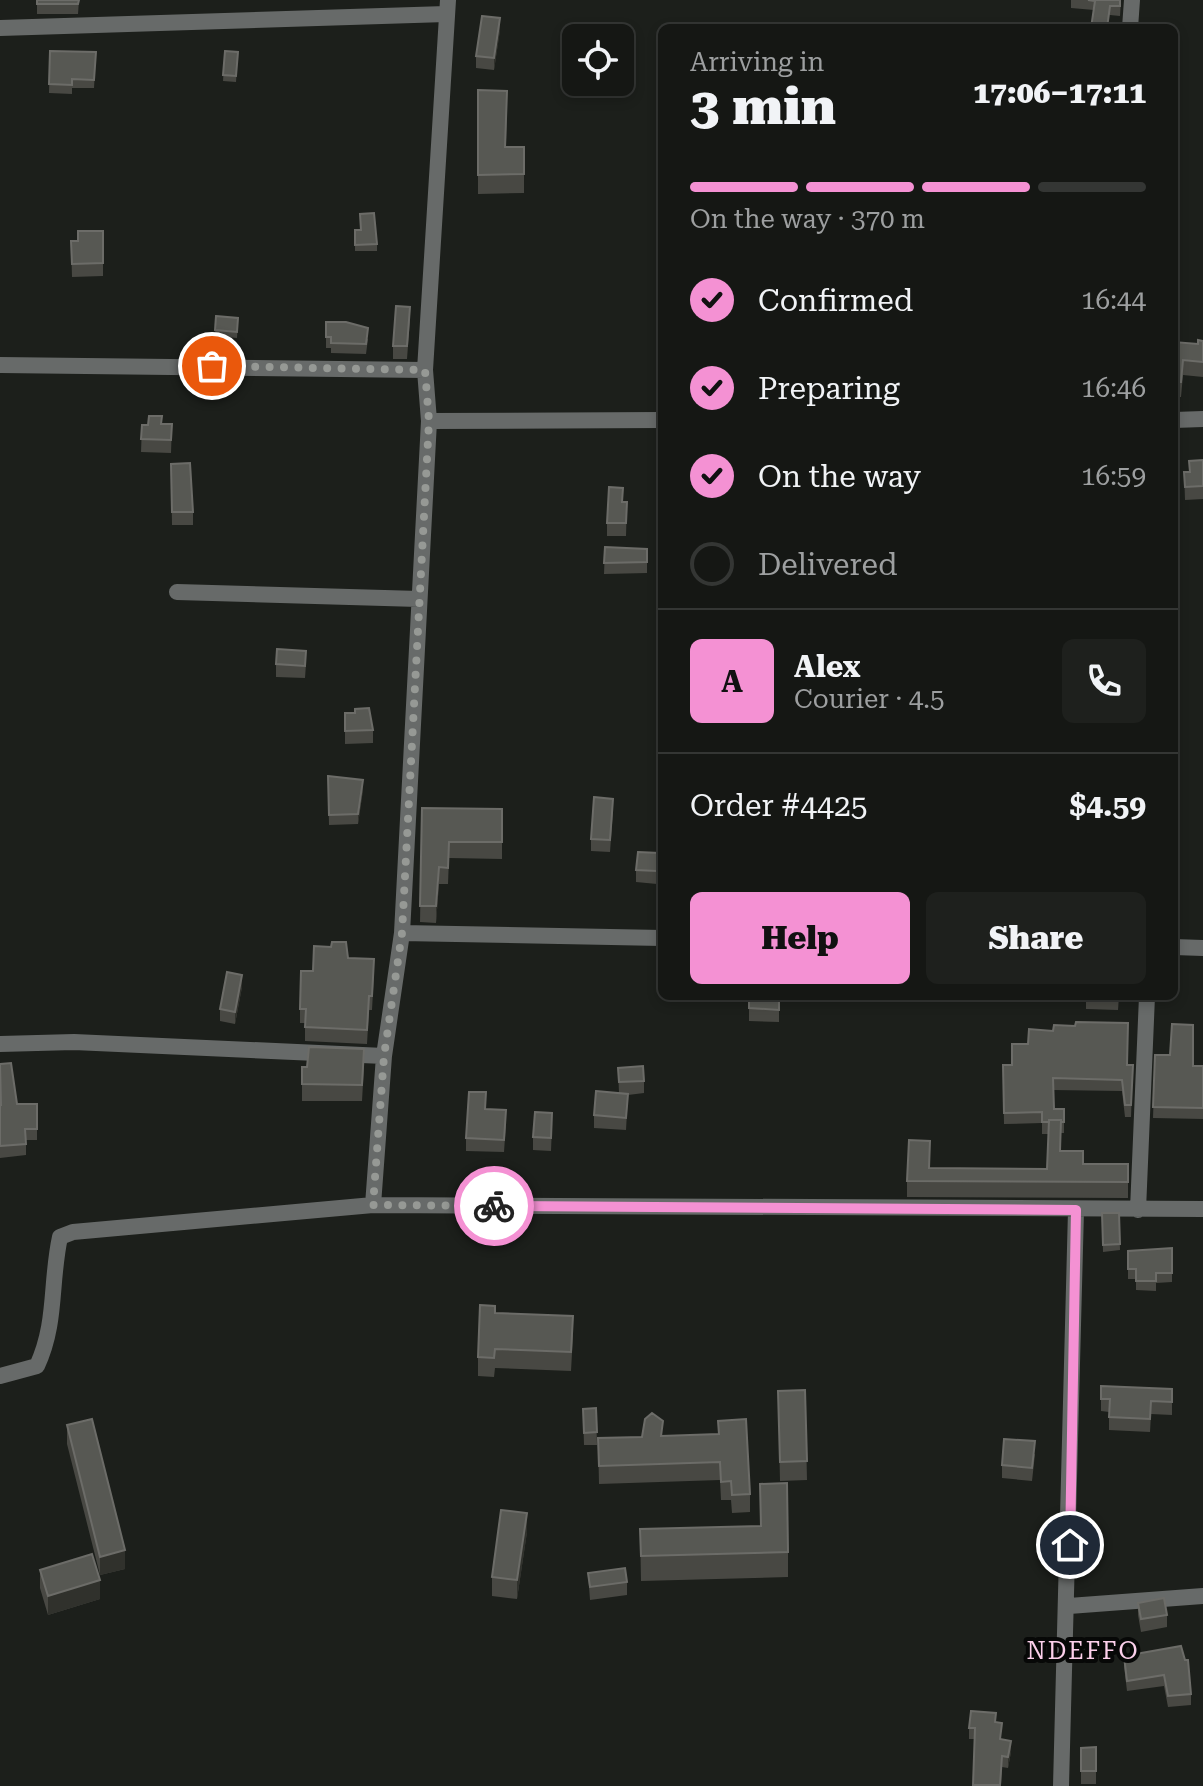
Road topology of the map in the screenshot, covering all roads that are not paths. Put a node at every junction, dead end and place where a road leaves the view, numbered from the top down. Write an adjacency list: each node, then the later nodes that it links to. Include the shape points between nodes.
1 (1132, 0): 3 (street)
2 (447, 7): 4 (street); 6 (street)
3 (1130, 24)
4 (0, 28)
5 (0, 365): 6 (street)
6 (425, 370): 10 (street)
7 (1203, 419): 9 (street)
8 (658, 420): 10 (street)
9 (1178, 420)
10 (429, 421): 12 (street)
11 (177, 592): 12 (street)
12 (419, 599): 13 (street)
13 (402, 933): 14 (street); 19 (street)
14 (658, 938)
15 (1178, 947): 16 (street)
16 (1203, 948)
17 (1147, 1000): 23 (street)
18 (0, 1044): 19 (street, via 74,1042)
19 (384, 1056): 20 (street)
20 (373, 1205): 22 (street); 24 (street, via 60,1237 50,1338 37,1366)
21 (1203, 1209): 23 (street)
22 (1076, 1210): 23 (street); 26 (street)
23 (1138, 1210)
24 (0, 1376)
25 (1203, 1596): 26 (street)
26 (1069, 1606): 27 (street)
27 (1061, 1786)

